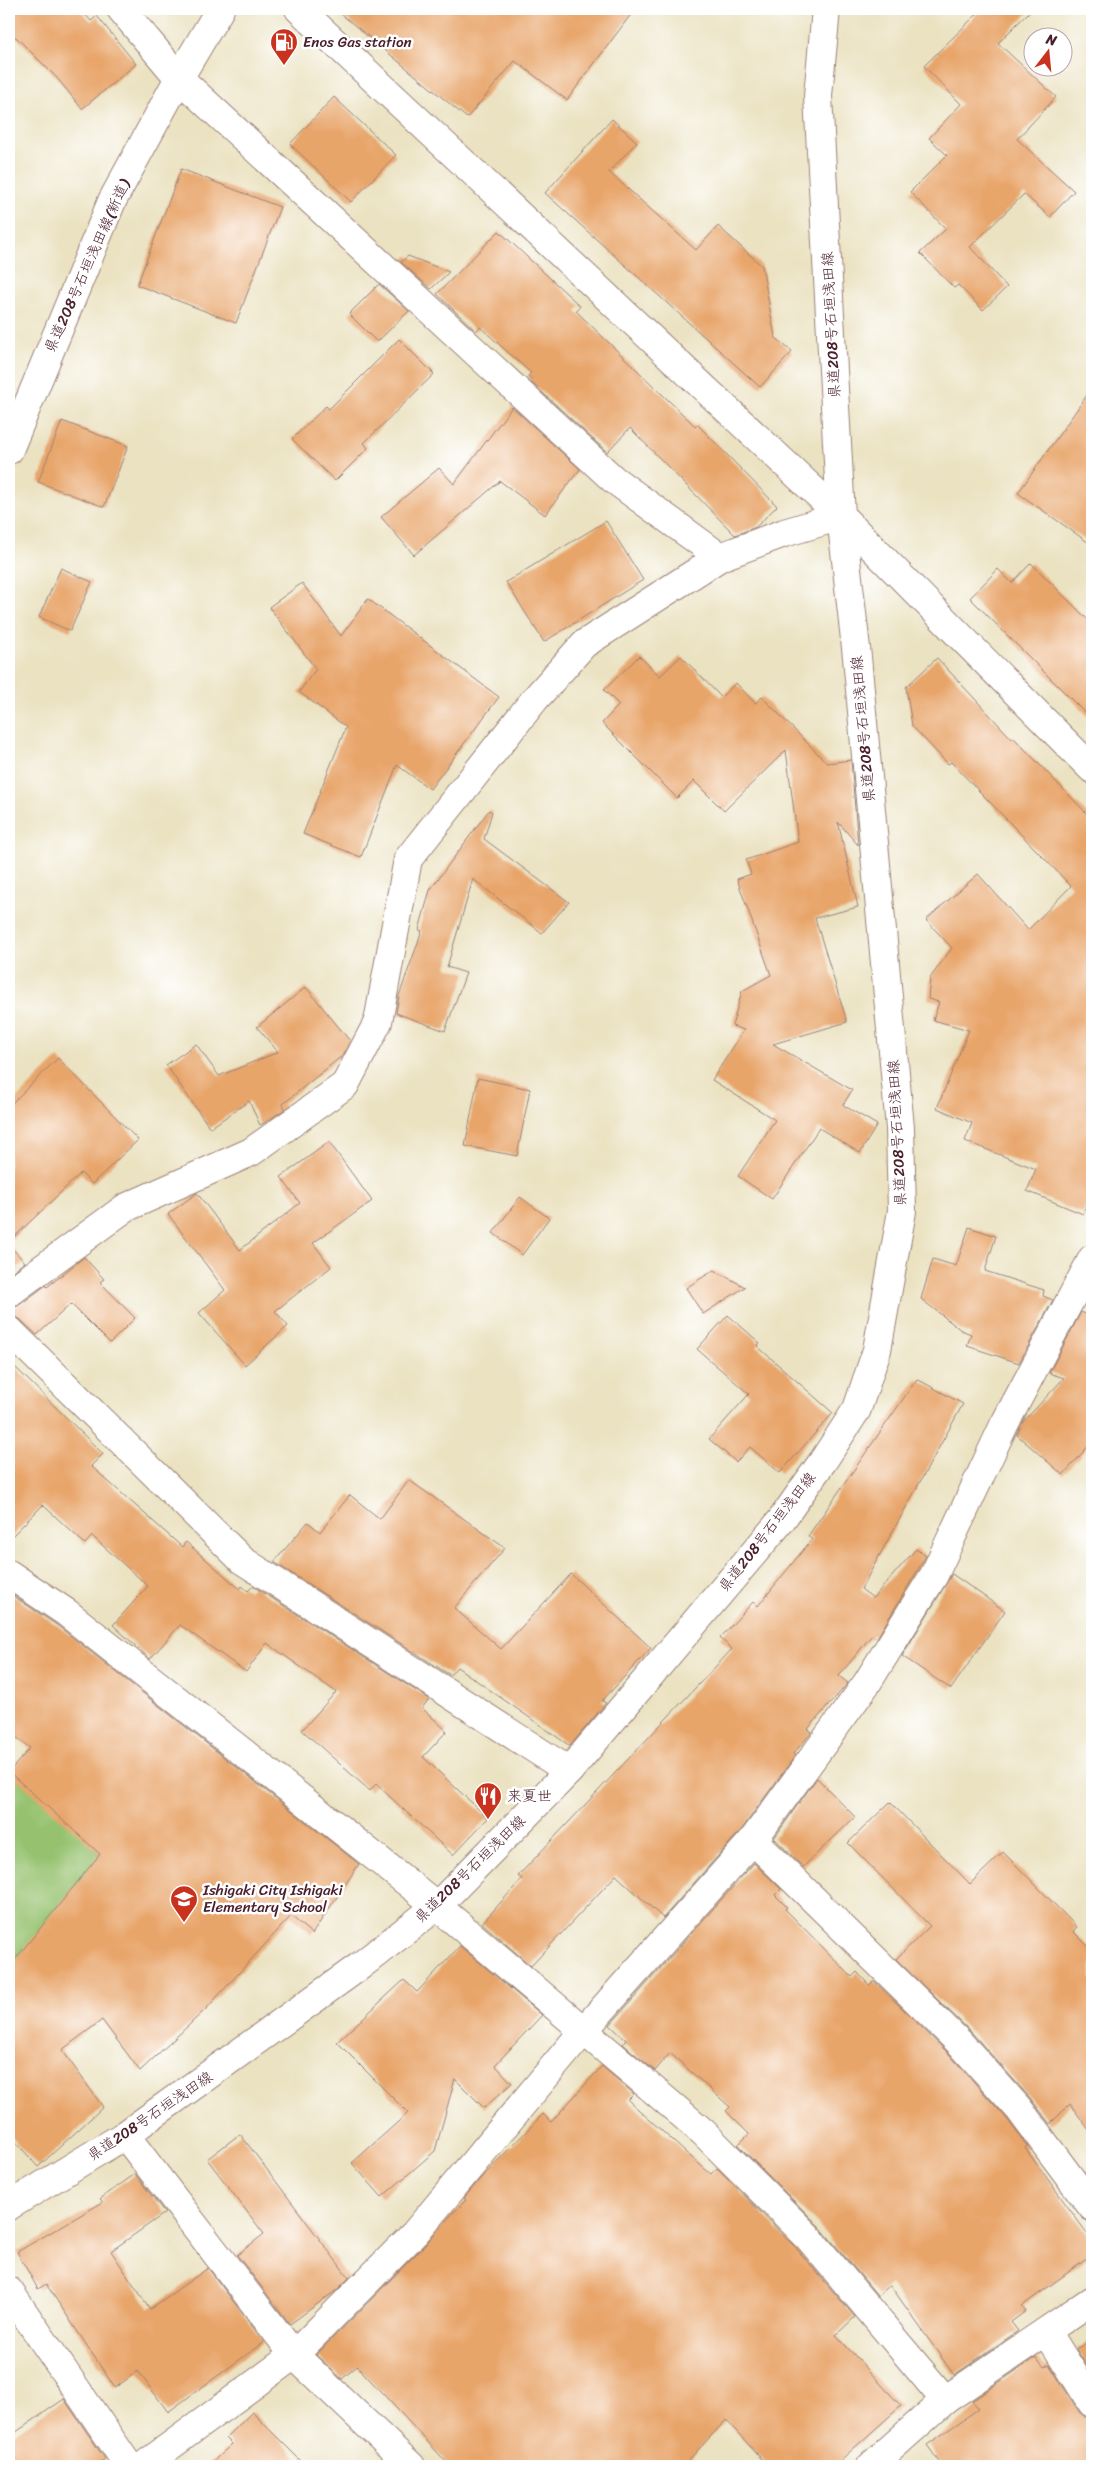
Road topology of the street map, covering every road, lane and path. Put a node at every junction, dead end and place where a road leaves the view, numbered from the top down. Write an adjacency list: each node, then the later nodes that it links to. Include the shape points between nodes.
1 (121, 9): 5 (street)
2 (220, 9): 5 (street, 県道208号石垣浅田線(新道))
3 (299, 9): 7 (street)
4 (826, 9): 7 (street, 県道208号石垣浅田線, via 818,96)
5 (179, 78): 6 (street, 県道208号石垣浅田線(新道), via 112,201); 8 (street, via 613,479)
6 (9, 450)
7 (841, 516): 8 (street); 9 (street); 14 (street, 県道208号石垣浅田線, via 900,1128 902,1211 877,1350 857,1409 780,1522)
8 (720, 557): 11 (street, via 584,644 535,699 408,859 378,1022 345,1085 252,1152 125,1208)
9 (1092, 769)
10 (1092, 1259): 15 (street, via 1004,1425 934,1575 867,1683)
11 (9, 1293)
12 (9, 1330): 14 (street, via 242,1560)
13 (9, 1574): 16 (street, via 67,1613)
14 (569, 1771): 16 (street, 県道208号石垣浅田線)
15 (753, 1840): 17 (street); 20 (street, via 960,2042 1019,2108)
16 (437, 1906): 17 (street); 18 (street, 県道208号石垣浅田線, via 360,1966)
17 (585, 2029): 24 (street, via 415,2233); 25 (street, via 703,2132 808,2237)
18 (125, 2135): 19 (street, 県道208号石垣浅田線); 24 (street)
19 (9, 2206)
20 (1092, 2206)
21 (9, 2291): 27 (street)
22 (1092, 2300): 23 (street)
23 (1048, 2332): 25 (street); 26 (street)
24 (294, 2355): 28 (street); 29 (street)
25 (945, 2400): 30 (street)
26 (1092, 2403)
27 (129, 2466)
28 (143, 2466)
29 (411, 2466)
30 (871, 2466)

